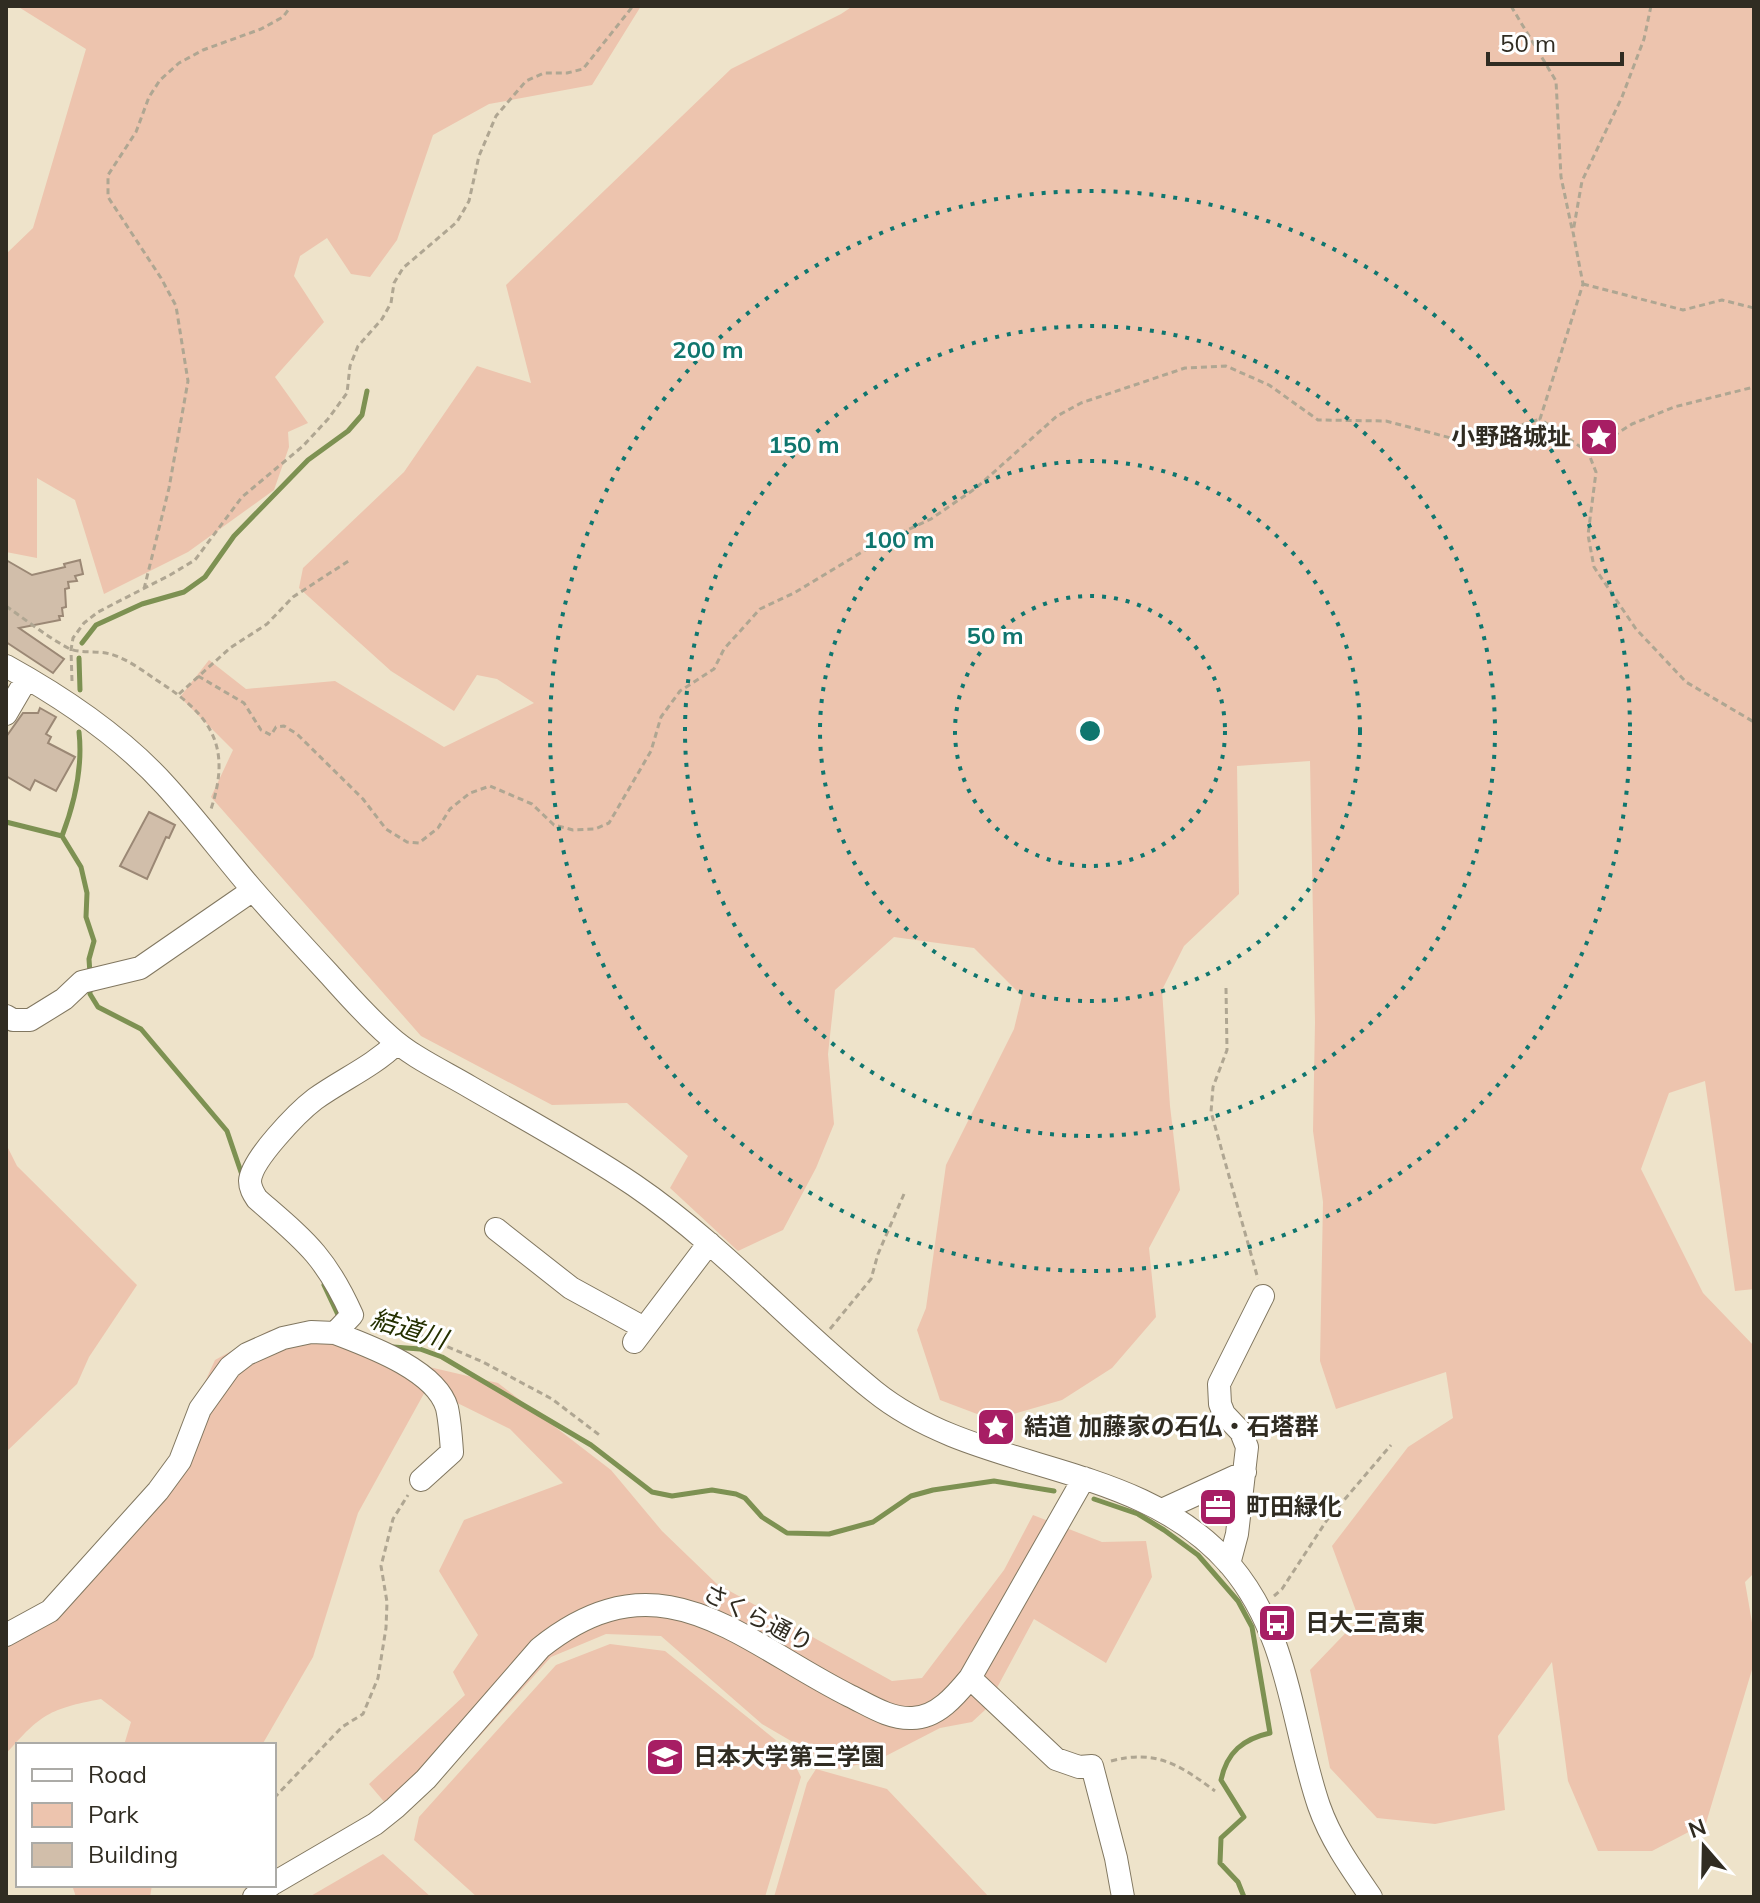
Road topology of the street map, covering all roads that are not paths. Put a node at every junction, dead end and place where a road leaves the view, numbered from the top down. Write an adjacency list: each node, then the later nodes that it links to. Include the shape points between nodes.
1 (6, 666): 2 (street)
2 (27, 678): 3 (street); 4 (street, via 75,707 164,783)
3 (6, 714)
4 (253, 890): 5 (street, via 140,968 89,980 30,1020); 6 (street, via 355,1002)
5 (6, 1016)
6 (389, 1050): 8 (street, via 591,1157); 10 (street, via 304,1108 261,1159 250,1181 257,1199 316,1252 338,1286 352,1315)
7 (496, 1229): 8 (street, via 639,1335)
8 (709, 1243): 12 (street, via 873,1390 916,1418)
9 (1263, 1296): 11 (street, via 1219,1384 1224,1414 1247,1447)
10 (341, 1326): 13 (street, via 416,1372 436,1388 446,1406 452,1452); 16 (street, via 283,1338 230,1367 200,1409 180,1461 158,1491 50,1611)
11 (1245, 1472): 14 (street); 15 (street)
12 (1084, 1478): 14 (street); 17 (street, さくら通り)
13 (421, 1480)
14 (1162, 1510): 15 (street)
15 (1229, 1564): 20 (street, via 1260,1609 1286,1671 1320,1808 1335,1843)
16 (6, 1635)
17 (970, 1678): 18 (street, さくら通り, via 933,1712 912,1718 888,1715 687,1609 635,1606 606,1612 563,1630 540,1648 426,1779 375,1824); 19 (street, via 1056,1759 1092,1766)
18 (276, 1882)
19 (1123, 1897)
20 (1371, 1897)

